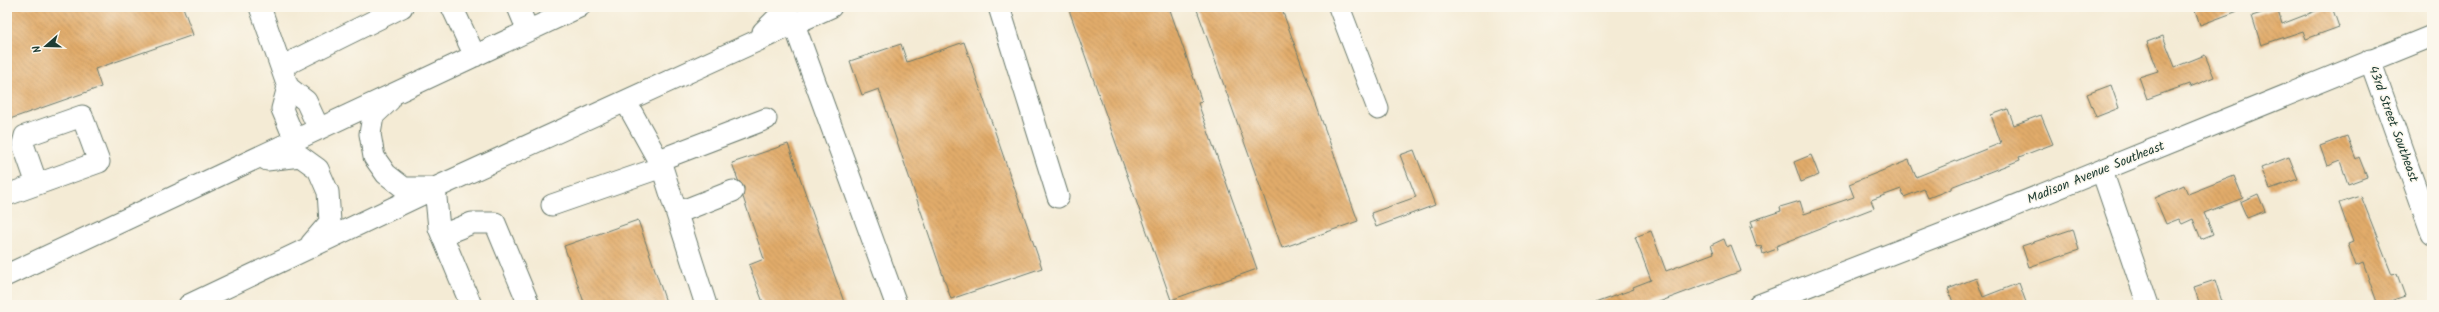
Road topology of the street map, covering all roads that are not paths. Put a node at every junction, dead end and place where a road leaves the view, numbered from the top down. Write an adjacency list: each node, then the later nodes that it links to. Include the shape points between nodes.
1 (260, 7): 14 (street)
2 (402, 7): 14 (street)
3 (452, 7): 12 (street)
4 (518, 7): 10 (street)
5 (579, 7): 10 (street)
6 (831, 7): 9 (street)
7 (999, 7): 29 (street)
8 (1339, 7): 18 (street)
9 (791, 16): 17 (street, via 748,46); 36 (street)
10 (528, 31): 12 (street)
11 (2432, 36): 13 (street, Madison Avenue Southeast)
12 (476, 56): 16 (street)
13 (2370, 60): 24 (street, Madison Avenue Southeast); 32 (street, 43rd Street Southeast)
14 (281, 67): 15 (street)
15 (288, 87): 20 (street, via 306,101); 21 (street, via 282,109)
16 (398, 93): 20 (street); 26 (street, via 373,116 370,134 374,158 386,174 404,188)
17 (626, 102): 23 (street); 26 (street)
18 (1378, 109)
19 (766, 119): 23 (street)
20 (319, 129): 21 (street)
21 (296, 140): 22 (street)
22 (247, 163): 34 (street, via 300,156 318,169 328,192 330,222); 35 (street)
23 (660, 164): 30 (street); 31 (street)
24 (2102, 171): 41 (street, Madison Avenue Southeast); 42 (street)
25 (37, 184): 28 (street)
26 (435, 188): 33 (street); 34 (street)
27 (733, 191): 31 (street)
28 (7, 195)
29 (1058, 197)
30 (552, 206)
31 (677, 213): 40 (street)
32 (2432, 234)
33 (442, 235): 38 (street); 39 (street, via 472,223 495,223)
34 (307, 249): 37 (street)
35 (7, 274)
36 (895, 301)
37 (189, 305)
38 (471, 305)
39 (528, 305)
40 (706, 305)
41 (1759, 305)
42 (2148, 305)

